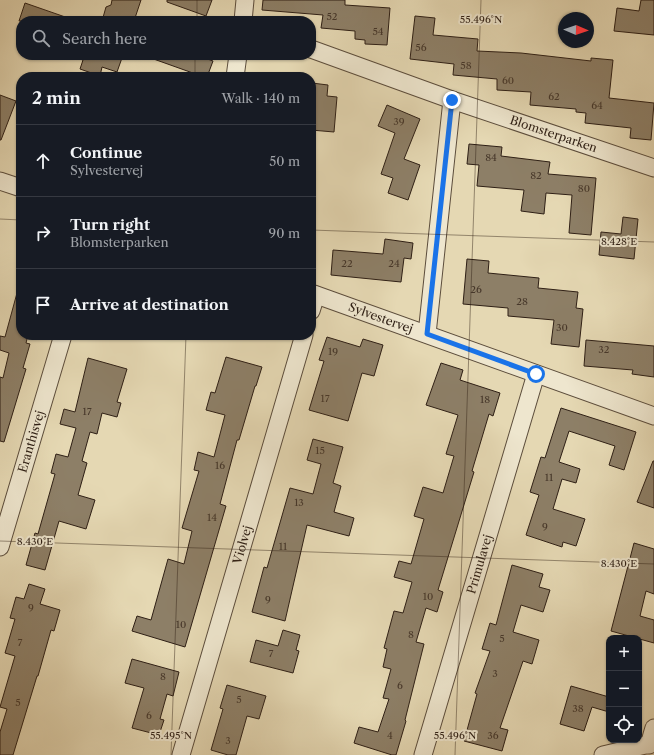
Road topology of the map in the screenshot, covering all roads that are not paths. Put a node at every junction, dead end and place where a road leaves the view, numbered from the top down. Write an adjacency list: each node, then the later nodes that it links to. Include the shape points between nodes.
1 (245, 0): 2 (street)
2 (243, 16)
3 (316, 51): 6 (street, Blomsterparken)
4 (237, 60): 5 (street)
5 (236, 72)
6 (452, 100): 7 (street, Blomsterparken); 11 (street)
7 (654, 168)
8 (0, 181): 9 (street)
9 (16, 186)
10 (316, 295): 11 (street, Sylvestervej)
11 (427, 334): 14 (street, Sylvestervej)
12 (62, 340): 16 (street, Eranthisvej)
13 (303, 340): 19 (street, Violvej)
14 (536, 374): 15 (street, Sylvestervej); 20 (street, Primulavej)
15 (654, 416)
16 (0, 547)
17 (654, 728): 18 (street)
18 (652, 744): 21 (street)
19 (181, 755)
20 (423, 755)
21 (602, 755)

